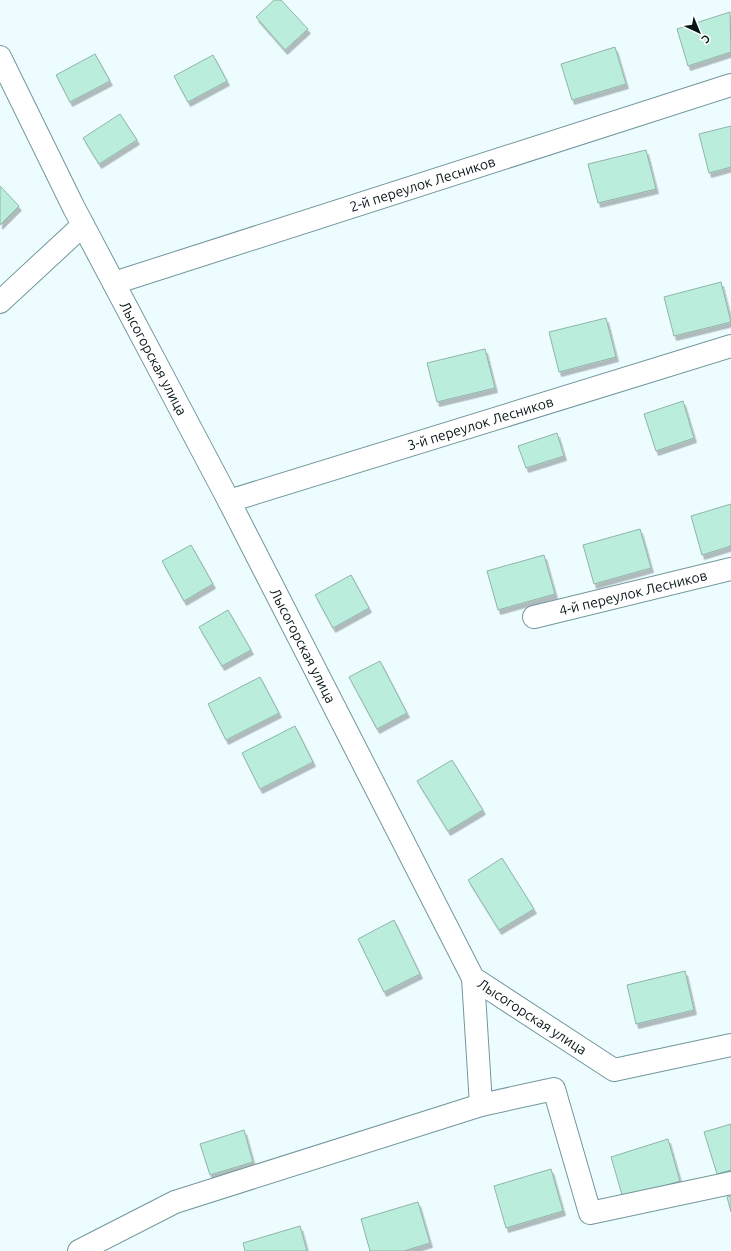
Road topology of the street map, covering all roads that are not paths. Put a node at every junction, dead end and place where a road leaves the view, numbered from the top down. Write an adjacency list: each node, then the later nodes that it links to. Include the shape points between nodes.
1 (0, 57): 3 (street, Лысогорская улица)
2 (731, 85): 4 (street, 2-й переулок Лесников)
3 (83, 225): 4 (street, Лысогорская улица); 5 (street)
4 (114, 283): 7 (street, Лысогорская улица)
5 (0, 302)
6 (731, 346): 7 (street, 3-й переулок Лесников)
7 (229, 501): 10 (street, Лысогорская улица)
8 (731, 569): 9 (street, 4-й переулок Лесников)
9 (534, 617)
10 (473, 978): 11 (street, Лысогорская улица, via 614,1070); 12 (street)
11 (731, 1045)
12 (481, 1105): 13 (street, via 554,1089 590,1213); 14 (street, via 175,1202)
13 (731, 1183)
14 (79, 1251)

